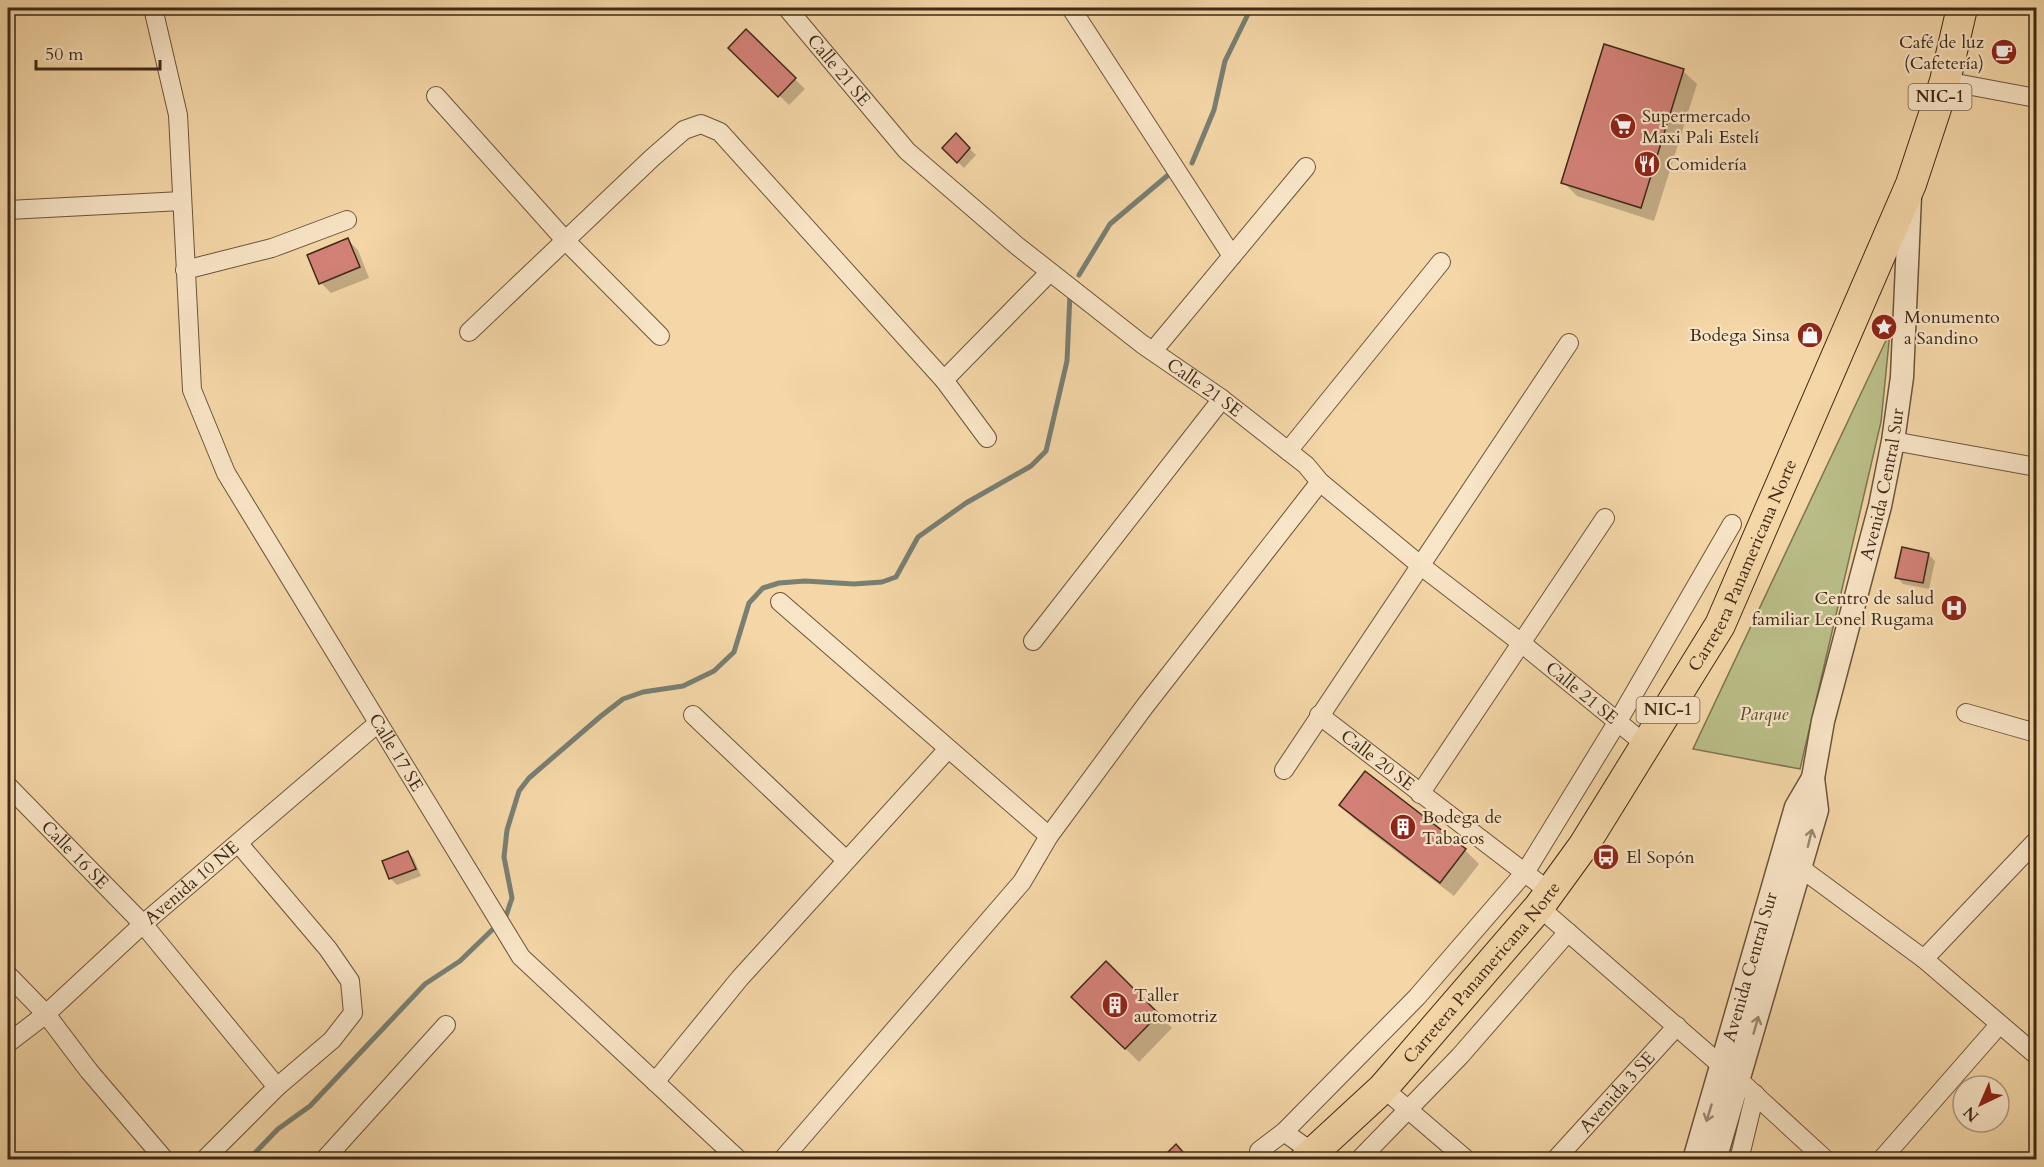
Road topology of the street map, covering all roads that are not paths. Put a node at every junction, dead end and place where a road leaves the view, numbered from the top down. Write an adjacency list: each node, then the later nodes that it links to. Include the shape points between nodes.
1 (153, 8): 10 (street, Calle 17 SE, via 178,115)
2 (787, 8): 17 (street, Calle 21 SE, via 907,151)
3 (1071, 8): 14 (street)
4 (1962, 8): 5 (highway, Carretera Panamericana Norte / NIC-1)
5 (1945, 81): 7 (street); 9 (highway, Carretera Panamericana Norte / NIC-1)
6 (436, 96): 13 (street)
7 (2037, 98)
8 (1306, 167): 14 (street)
9 (1911, 184): 25 (street, Avenida Central Sur, via 1902,377); 41 (highway, Carretera Panamericana Norte / NIC-1, via 1720,625)
10 (182, 201): 11 (street); 16 (street, Calle 17 SE)
11 (8, 210)
12 (347, 220): 16 (street, via 272,248)
13 (565, 240): 18 (street); 19 (street); 22 (street, via 684,130 700,124 720,132)
14 (1232, 256): 21 (street)
15 (1441, 261): 26 (street)
16 (185, 270): 39 (street, Calle 17 SE, via 192,390 226,472)
17 (1050, 272): 21 (street, Calle 21 SE); 22 (street)
18 (470, 332)
19 (660, 336)
20 (1569, 343): 31 (street)
21 (1153, 351): 23 (street, Calle 21 SE)
22 (944, 380): 24 (street)
23 (1222, 399): 26 (street, Calle 21 SE); 33 (street)
24 (987, 438)
25 (1893, 441): 27 (street); 44 (street, Avenida Central Sur, via 1880,507 1823,721)
26 (1288, 451): 28 (street, Calle 21 SE)
27 (2037, 467)
28 (1320, 482): 31 (street, Calle 21 SE); 47 (street)
29 (1605, 518): 34 (street)
30 (1732, 524): 38 (street)
31 (1420, 565): 34 (street, Calle 21 SE); 37 (street)
32 (780, 602): 42 (street)
33 (1033, 641)
34 (1520, 642): 38 (street, Calle 21 SE); 46 (street)
35 (1966, 714): 40 (street)
36 (693, 715): 50 (street)
37 (1319, 715): 43 (street); 46 (street, Calle 20 SE)
38 (1618, 722): 41 (street, Calle 21 SE); 52 (street)
39 (378, 723): 49 (street, Avenida 10 NE); 65 (street, Calle 17 SE, via 521,957)
40 (2037, 733)
41 (1646, 745): 53 (highway, Carretera Panamericana Norte / NIC-1, via 1584,845)
42 (948, 749): 47 (street); 50 (street)
43 (1284, 770)
44 (1814, 778): 51 (street, Avenida Central Sur, one-way to 44, via 1817,810); 64 (street, Avenida Central Sur, via 1797,807)
45 (8, 786): 54 (street, Calle 16 SE)
46 (1420, 794): 52 (street, Calle 20 SE)
47 (1049, 836): 76 (street, via 1022,882)
48 (2037, 841): 56 (street)
49 (239, 844): 54 (street, Avenida 10 NE); 66 (street, via 328,949 350,981 353,1013 332,1040)
50 (846, 860): 65 (street, via 740,978)
51 (1802, 869): 56 (street); 64 (street, Avenida Central Sur, one-way to 51)
52 (1526, 871): 53 (street, Calle 20 SE); 69 (street, via 1417,997)
53 (1544, 900): 55 (street, Calle 20 SE); 67 (highway, Carretera Panamericana Norte / NIC-1)
54 (143, 924): 58 (street, Avenida 10 NE); 66 (street, Calle 16 SE)
55 (1568, 932): 61 (street, Calle 20 SE); 68 (street)
56 (1924, 959): 60 (street)
57 (8, 975): 58 (street)
58 (46, 1014): 62 (street, Avenida 10 NE); 72 (street)
59 (446, 1025): 74 (street)
60 (1999, 1025): 63 (street); 84 (street)
61 (1677, 1026): 64 (street, Calle 20 SE); 79 (street, Avenida 3 SE)
62 (8, 1043)
63 (2037, 1055)
64 (1739, 1081): 80 (street, Avenida Central Sur, one-way to 80); 81 (street, Avenida Central Sur); 82 (street); 83 (street, Calle 20 SE)
65 (655, 1082): 75 (street, Calle 17 SE)
66 (277, 1087): 73 (street)
67 (1383, 1088): 68 (street); 71 (highway, Carretera Panamericana Norte / NIC-1)
68 (1409, 1109): 77 (street); 78 (street)
69 (1284, 1132): 70 (street); 71 (street)
70 (1259, 1151)
71 (1309, 1156)
72 (165, 1160)
73 (204, 1160)
74 (324, 1160)
75 (738, 1160)
76 (782, 1160)
77 (1359, 1160)
78 (1467, 1160)
79 (1555, 1160)
80 (1694, 1160)
81 (1715, 1160)
82 (1739, 1160)
83 (1826, 1160)
84 (1881, 1160)

